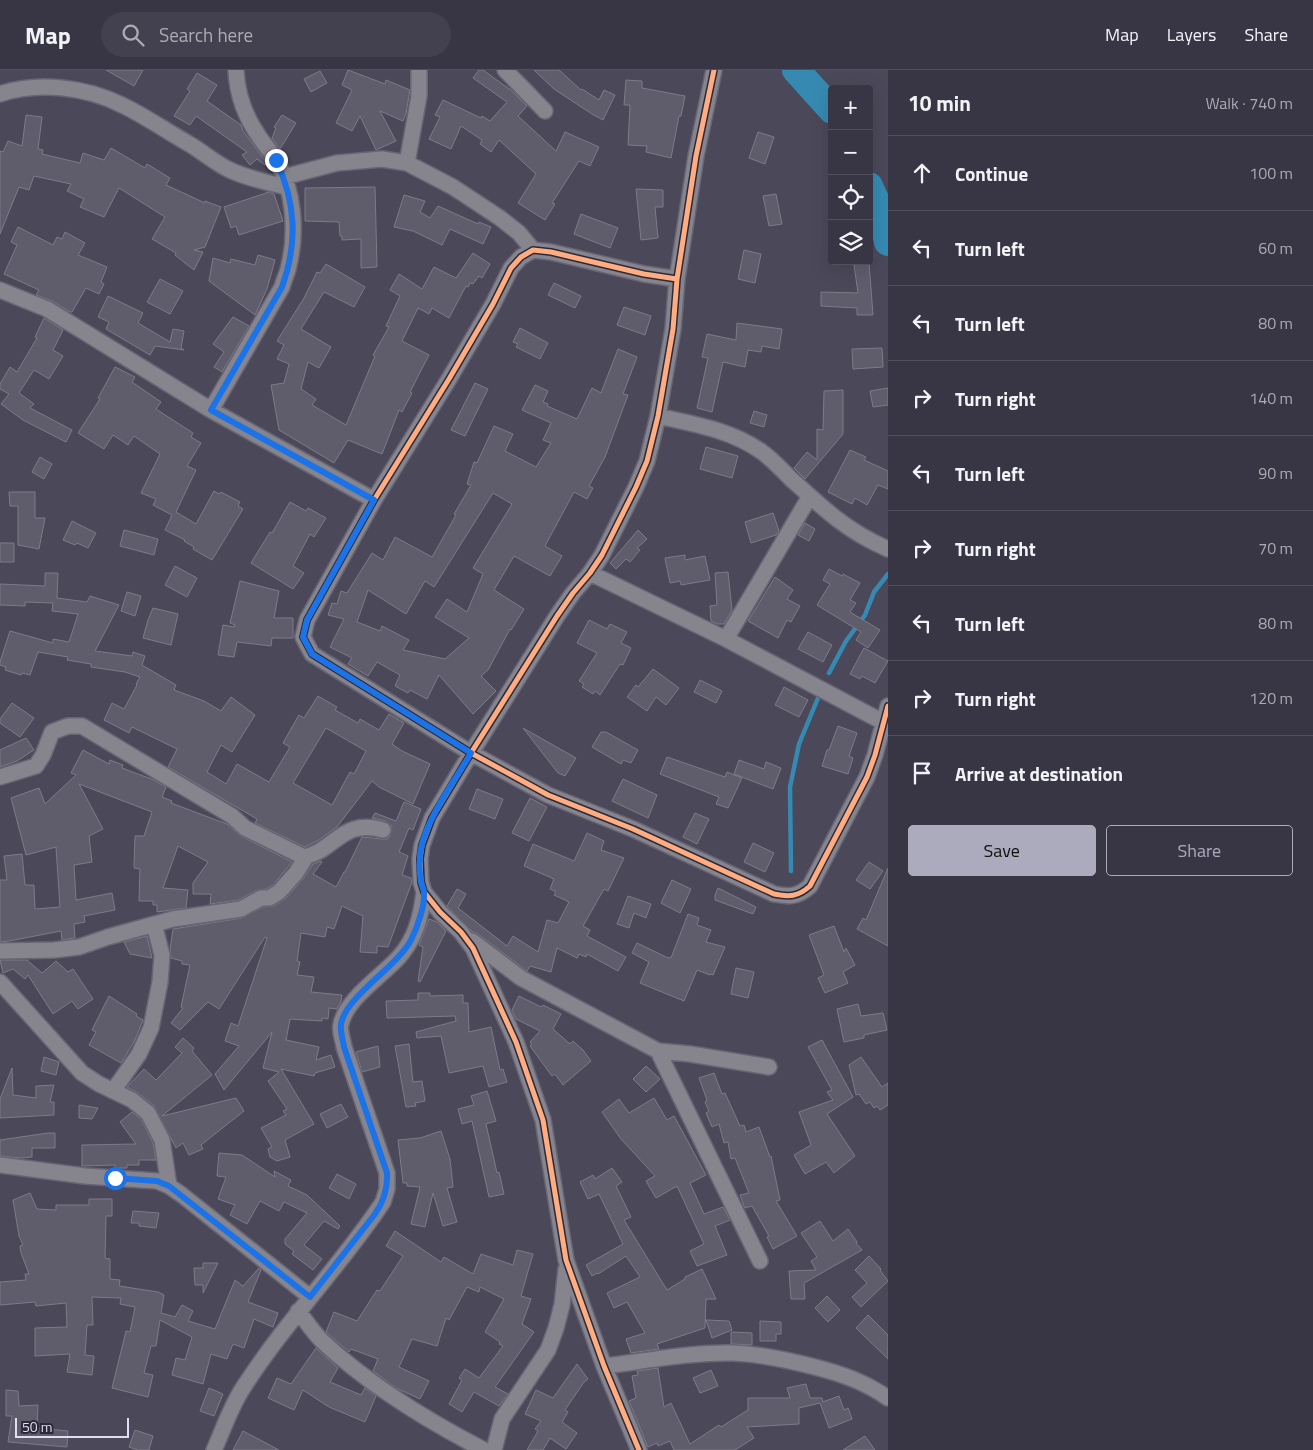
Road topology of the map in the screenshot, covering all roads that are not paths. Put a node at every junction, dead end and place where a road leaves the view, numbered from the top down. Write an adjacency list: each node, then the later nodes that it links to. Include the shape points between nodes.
1 (236, 70): 8 (street, via 244,111 276,160)
2 (419, 70): 7 (street, via 419,96)
3 (505, 70): 6 (street)
4 (714, 70): 10 (street, via 696,156)
5 (0, 94): 8 (street, via 16,88 48,87 92,94 122,104 232,171 262,181)
6 (545, 111)
7 (407, 163): 8 (street, via 382,159 337,163); 9 (street, via 453,187 500,218)
8 (286, 182): 12 (street, via 292,210 290,265 282,287)
9 (533, 250): 10 (street); 15 (street, via 511,268 454,371)
10 (677, 278): 13 (street, via 673,329)
11 (0, 290): 12 (street, via 47,309)
12 (211, 410): 15 (street)
13 (658, 416): 14 (street, via 733,436 761,451); 17 (street, via 647,461 636,487)
14 (810, 496): 16 (street, via 865,539); 18 (street)
15 (374, 500): 21 (street, via 307,620 303,637 312,654)
16 (888, 548)
17 (590, 573): 18 (street); 21 (street, via 557,616)
18 (726, 639): 20 (street)
19 (888, 706): 20 (street)
20 (883, 722): 22 (street)
21 (471, 753): 22 (street, via 548,795 785,896 803,893 810,886); 26 (street, via 432,818 422,845 420,871)
22 (882, 756)
23 (0, 777): 25 (street, via 36,766 52,732 68,726 82,726 232,816 245,828)
24 (383, 830): 25 (street, via 346,831)
25 (306, 857): 27 (street, via 279,892 269,898 262,898 241,909)
26 (424, 892): 28 (street); 38 (street, via 421,914 410,942 400,956 356,998 341,1023 344,1047 387,1173 387,1189 375,1214)
27 (154, 924): 29 (street, via 79,947); 33 (street, via 162,954 151,1028 139,1054)
28 (461, 932): 31 (street, via 520,978); 36 (street, via 490,982 516,1042 543,1120)
29 (0, 951)
30 (0, 982): 33 (street, via 82,1073)
31 (658, 1051): 32 (street); 37 (street)
32 (768, 1067)
33 (113, 1091): 35 (street, via 132,1100 148,1114 162,1140)
34 (0, 1164): 35 (street, via 85,1176 157,1181)
35 (169, 1186): 38 (street)
36 (566, 1260): 40 (street); 44 (street, via 565,1284 548,1350 502,1419)
37 (760, 1261)
38 (310, 1297): 39 (street)
39 (298, 1311): 42 (street, via 242,1390); 43 (street, via 321,1340 372,1382 403,1405)
40 (604, 1366): 41 (street, via 733,1353 785,1359 842,1374 871,1386); 45 (street)
41 (888, 1398)
42 (214, 1450)
43 (484, 1450)
44 (494, 1450)
45 (639, 1450)

